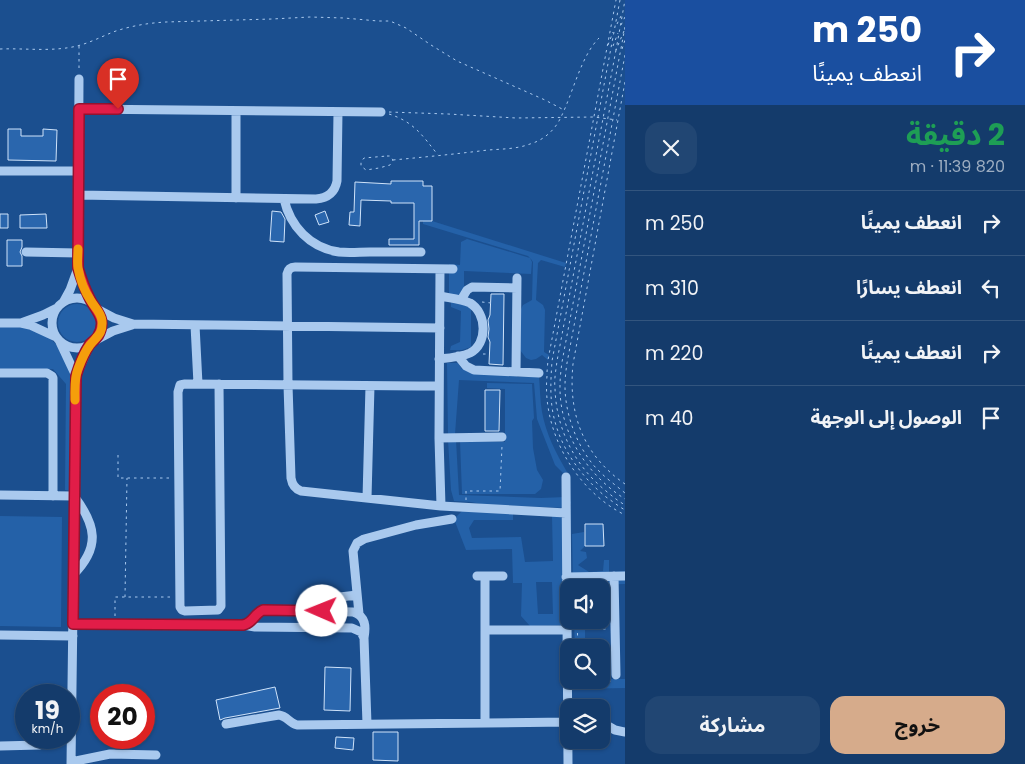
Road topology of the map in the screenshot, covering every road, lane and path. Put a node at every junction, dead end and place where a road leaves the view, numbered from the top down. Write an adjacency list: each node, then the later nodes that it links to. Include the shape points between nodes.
1 (616, 0): 13 (path)
2 (620, 0): 7 (path)
3 (625, 0): 5 (path)
4 (625, 9): 5 (path)
5 (623, 13): 7 (path); 9 (path)
6 (625, 17): 9 (path)
7 (615, 28): 13 (path); 15 (path)
8 (625, 28): 16 (path); 17 (path)
9 (620, 29): 15 (path); 16 (path)
10 (600, 38): 22 (path, via 588,52)
11 (625, 40): 17 (path)
12 (79, 46): 14 (path); 19 (path); 22 (path, via 124,29 152,23 310,17 390,21 457,61)
13 (607, 48): 26 (path)
14 (0, 49)
15 (611, 49): 28 (path)
16 (616, 50): 29 (path)
17 (620, 52): 30 (path)
18 (625, 55): 31 (path)
19 (80, 78): 21 (lane)
20 (625, 82): 32 (path)
21 (79, 109): 23 (lane); 36 (lane)
22 (564, 110): 27 (path)
23 (236, 111): 24 (lane); 38 (lane)
24 (338, 112): 25 (lane); 39 (lane, via 335,189 321,199)
25 (381, 112): 27 (path); 33 (path, via 413,126)
26 (594, 117): 27 (path); 28 (path); 93 (path, via 548,360 547,408 561,450 575,474 593,492)
27 (561, 118): 33 (path, via 546,136 529,145)
28 (598, 118): 29 (path); 91 (path, via 550,386 556,426 565,448 579,471 596,489)
29 (603, 118): 30 (path); 88 (path, via 554,386 561,425 582,468)
30 (608, 118): 31 (path); 87 (path, via 560,386 561,406 573,444 602,482)
31 (613, 119): 32 (path); 82 (path, via 565,386 570,422 578,441 590,462)
32 (618, 120): 81 (path, via 571,382 572,400 582,435 602,465)
33 (439, 156): 34 (path)
34 (392, 160): 34 (path, via 390,156 366,158 361,166 366,170 379,168 390,165)
35 (0, 171): 36 (lane)
36 (78, 171): 37 (lane)
37 (78, 195): 38 (lane); 41 (lane)
38 (236, 198): 39 (lane)
39 (284, 198): 42 (lane, via 298,230 327,249 340,252)
40 (26, 252): 41 (lane)
41 (78, 252): 43 (lane)
42 (421, 252)
43 (78, 268): 52 (lane); 53 (lane)
44 (440, 269): 45 (lane); 48 (lane); 58 (lane, via 291,268 288,270)
45 (453, 269)
46 (518, 278): 47 (lane)
47 (517, 288): 49 (lane, via 472,287 467,290); 66 (lane)
48 (440, 296): 49 (lane); 59 (lane)
49 (463, 301): 64 (lane, via 477,309 482,318 482,329 478,346)
50 (478, 302): 51 (path)
51 (491, 303)
52 (61, 304): 53 (lane, via 78,298); 55 (lane); 60 (lane, via 54,313 52,325)
53 (94, 306): 56 (lane, via 114,318); 61 (lane, via 100,315 101,328)
54 (0, 323): 55 (lane)
55 (21, 323): 60 (lane, via 39,328)
56 (133, 324): 57 (lane); 61 (lane)
57 (195, 325): 58 (lane); 70 (lane)
58 (288, 326): 59 (lane); 72 (lane)
59 (440, 328): 65 (lane)
60 (58, 339): 61 (lane, via 71,348); 69 (lane)
61 (93, 342): 69 (lane)
62 (477, 354): 63 (path)
63 (489, 354)
64 (461, 356): 65 (lane); 66 (lane, via 471,369)
65 (439, 359): 74 (lane)
66 (516, 372): 68 (lane)
67 (0, 373): 84 (lane, via 47,373 53,378)
68 (539, 373)
69 (76, 376): 85 (lane)
70 (198, 384): 71 (lane); 80 (lane, via 183,384 178,389)
71 (219, 384): 72 (lane); 103 (lane, via 221,608 216,611 183,611)
72 (288, 385): 73 (lane); 86 (lane, via 291,478 294,486 301,491)
73 (370, 386): 74 (lane); 86 (lane)
74 (439, 386): 76 (lane)
75 (502, 437): 76 (lane); 90 (path, via 500,491 466,491)
76 (439, 438): 89 (lane)
77 (118, 455): 79 (path, via 118,478)
78 (566, 477): 92 (lane)
79 (127, 478): 80 (path); 102 (path)
80 (179, 478): 103 (lane)
81 (625, 484)
82 (625, 493)
83 (0, 495): 84 (lane)
84 (53, 496): 85 (lane)
85 (74, 496): 95 (lane); 95 (lane, via 90,522 92,543 86,562)
86 (367, 498): 89 (lane)
87 (625, 499)
88 (625, 504)
89 (441, 506): 90 (lane)
90 (466, 508): 92 (lane)
91 (625, 510)
92 (566, 513): 99 (lane)
93 (625, 515)
94 (452, 519): 100 (lane, via 360,541 353,551)
95 (73, 575): 107 (lane)
96 (503, 576): 116 (lane, via 481,576)
97 (614, 576): 98 (lane); 99 (lane); 115 (lane)
98 (625, 576)
99 (566, 577): 117 (lane)
100 (357, 595): 101 (lane); 105 (lane)
101 (340, 596)
102 (126, 597): 103 (path); 108 (path, via 115,597)
103 (180, 598)
104 (340, 612): 105 (lane); 106 (lane, via 266,610); 111 (lane)
105 (361, 616): 112 (lane); 120 (lane, via 365,624)
106 (254, 619): 109 (lane); 110 (lane)
107 (73, 624): 108 (lane); 119 (lane)
108 (115, 624): 109 (lane)
109 (243, 625): 110 (lane)
110 (259, 627): 111 (lane)
111 (340, 628): 112 (lane)
112 (355, 629): 120 (lane)
113 (577, 629): 122 (path)
114 (610, 629): 115 (path)
115 (615, 629): 124 (lane)
116 (485, 630): 117 (lane); 126 (lane)
117 (567, 630): 121 (lane)
118 (0, 635): 119 (lane)
119 (73, 636): 135 (lane)
120 (364, 638): 128 (lane)
121 (567, 639)
122 (578, 639)
123 (610, 678): 124 (path)
124 (616, 678)
125 (560, 720): 126 (lane)
126 (485, 723): 128 (lane)
127 (226, 724): 128 (lane, via 279,715 297,725)
128 (367, 724)
129 (610, 727): 130 (lane)
130 (625, 732)
131 (0, 746): 132 (lane)
132 (15, 746)
133 (568, 749): 136 (lane)
134 (156, 755): 135 (lane, via 110,754)
135 (71, 763)
136 (568, 764)

